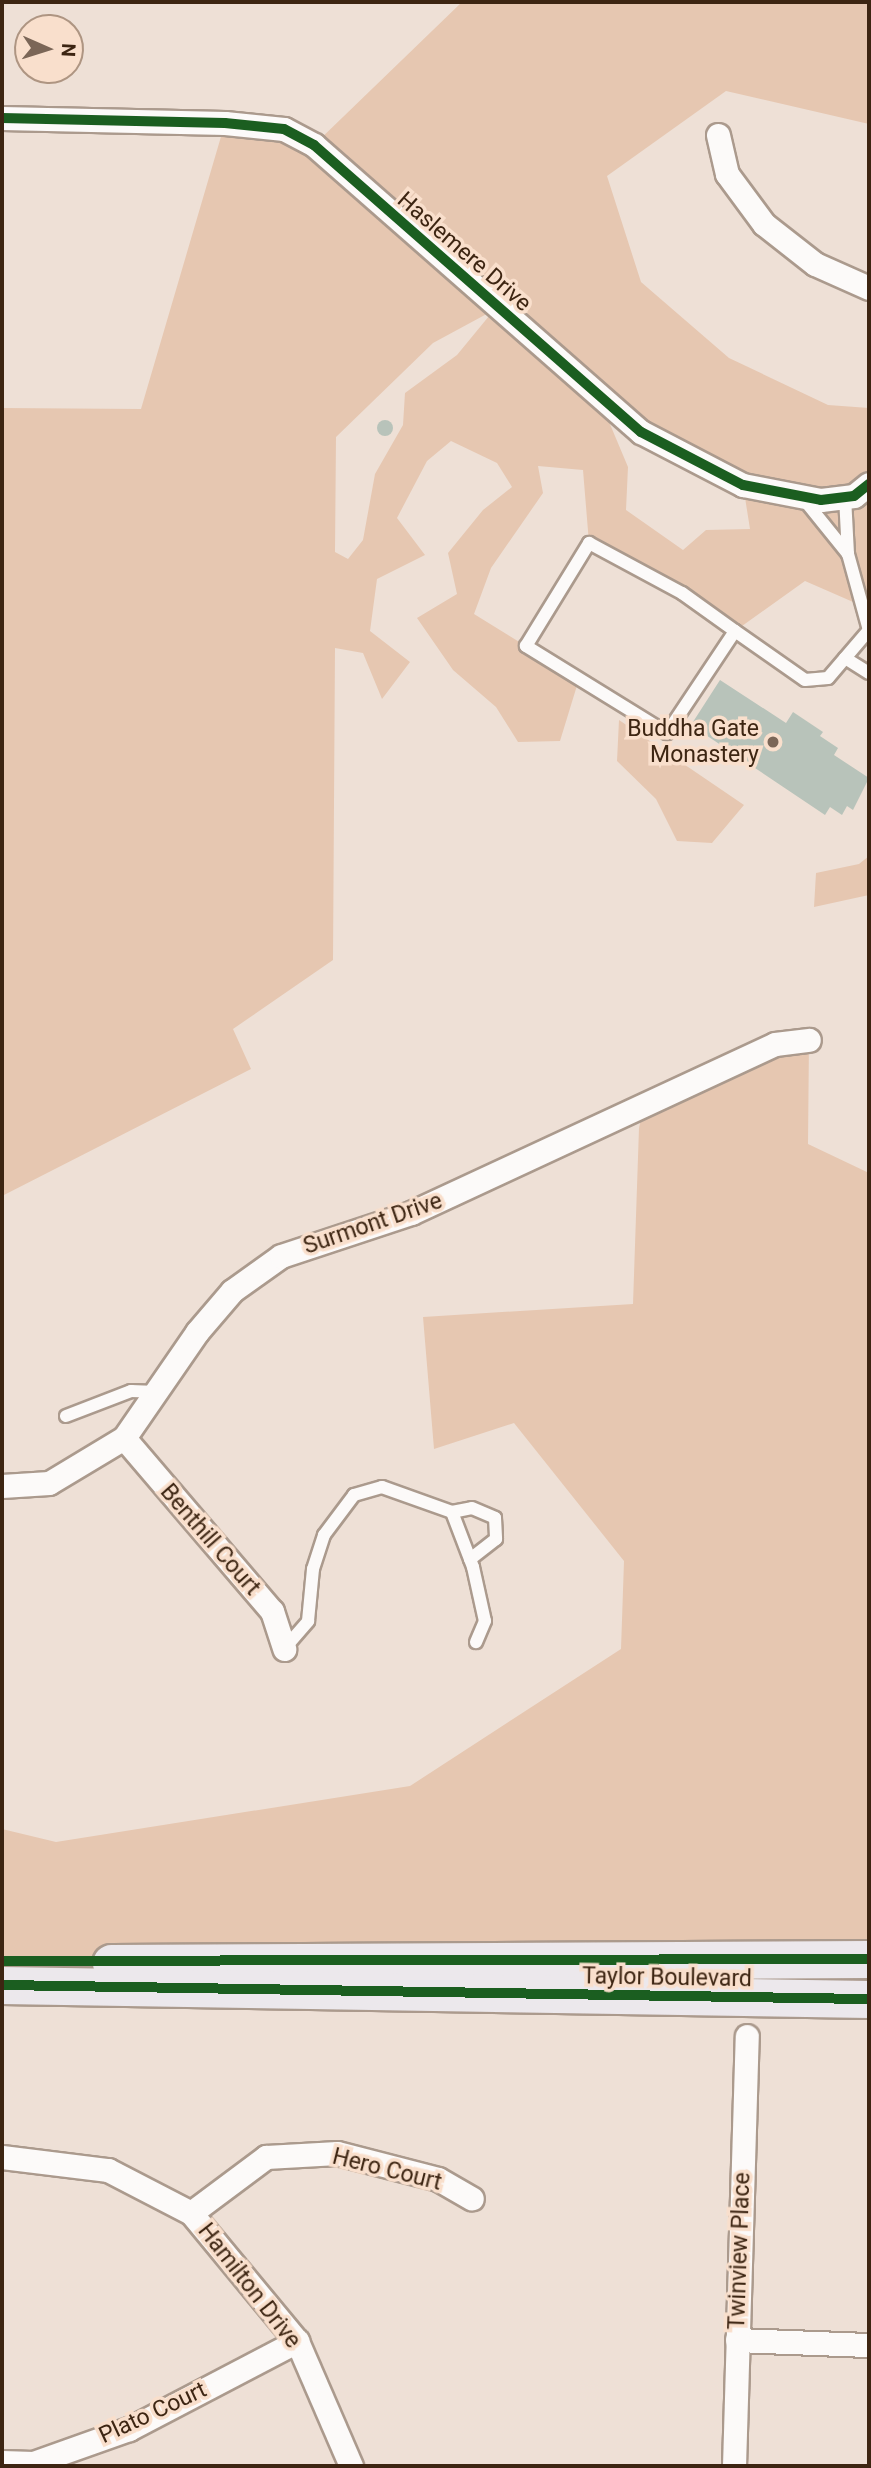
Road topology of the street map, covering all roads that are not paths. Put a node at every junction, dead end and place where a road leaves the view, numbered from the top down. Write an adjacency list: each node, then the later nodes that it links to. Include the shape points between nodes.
1 (2, 118): 5 (street, Haslemere Drive, via 225,123 284,129 314,145 419,242 641,432 743,485)
2 (718, 135): 3 (street, via 727,174 764,224 815,264)
3 (869, 288)
4 (869, 484): 6 (street, Haslemere Drive)
5 (802, 497): 6 (street, Haslemere Drive); 7 (lane)
6 (845, 497): 7 (lane)
7 (848, 554): 8 (lane)
8 (869, 630): 10 (lane)
9 (735, 631): 9 (lane, via 682,593 589,544 526,646 667,733); 10 (lane, via 805,680 828,678)
10 (845, 657): 11 (lane)
11 (869, 673)
12 (809, 1040): 13 (street, Surmont Drive, via 775,1044 422,1208 281,1256 232,1291)
13 (156, 1392): 14 (lane, via 131,1391); 15 (street, Surmont Drive)
14 (65, 1416)
15 (124, 1438): 16 (street, Surmont Drive, via 49,1483); 20 (street, Benthill Court, via 272,1612)
16 (2, 1486)
17 (452, 1512): 18 (lane); 18 (lane, via 472,1508 495,1518 496,1539 483,1554); 20 (lane, via 382,1487 354,1495 324,1535 313,1569 307,1621)
18 (470, 1559): 19 (lane, via 485,1620)
19 (476, 1642)
20 (284, 1648)
21 (869, 1959): 22 (main road, Taylor Boulevard)
22 (2, 1961)
23 (2, 1985): 24 (main road, Taylor Boulevard)
24 (869, 2000)
25 (747, 2036): 29 (street, Twinview Place)
26 (2, 2157): 28 (street, Hamilton Drive, via 108,2170)
27 (472, 2199): 28 (street, Hero Court, via 438,2179 337,2153 265,2157)
28 (191, 2213): 30 (street, Hamilton Drive)
29 (737, 2340): 31 (street); 34 (street, Twinview Place)
30 (297, 2341): 32 (street, Plato Court, via 129,2429 33,2463); 33 (street, Hamilton Drive)
31 (869, 2346)
32 (2, 2462)
33 (351, 2466)
34 (734, 2466)

